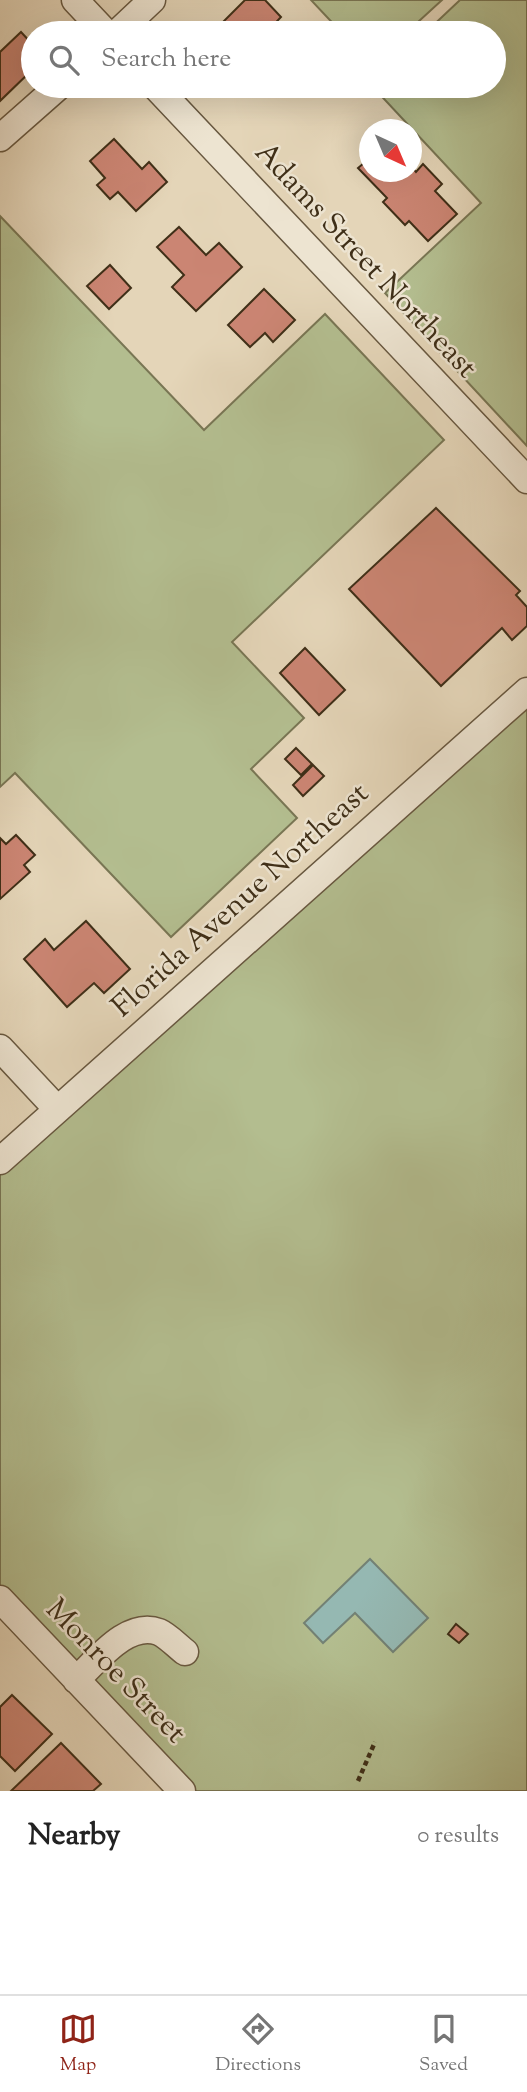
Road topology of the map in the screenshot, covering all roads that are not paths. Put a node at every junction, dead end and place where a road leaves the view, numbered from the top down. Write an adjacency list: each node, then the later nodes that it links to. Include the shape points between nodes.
1 (75, 0): 3 (street)
2 (152, 0): 4 (street)
3 (95, 21)
4 (130, 21)
5 (45, 98): 7 (street)
6 (167, 98): 8 (street, Adams Street Northeast)
7 (0, 138)
8 (527, 480)
9 (527, 691): 11 (street, Florida Avenue Northeast)
10 (0, 1048): 11 (street)
11 (57, 1109): 12 (street, Florida Avenue Northeast)
12 (0, 1161)
13 (0, 1599): 15 (street, Monroe Street)
14 (185, 1652): 15 (street, via 159,1632 142,1629 125,1636)
15 (76, 1680): 16 (street, Monroe Street)
16 (182, 1791)

